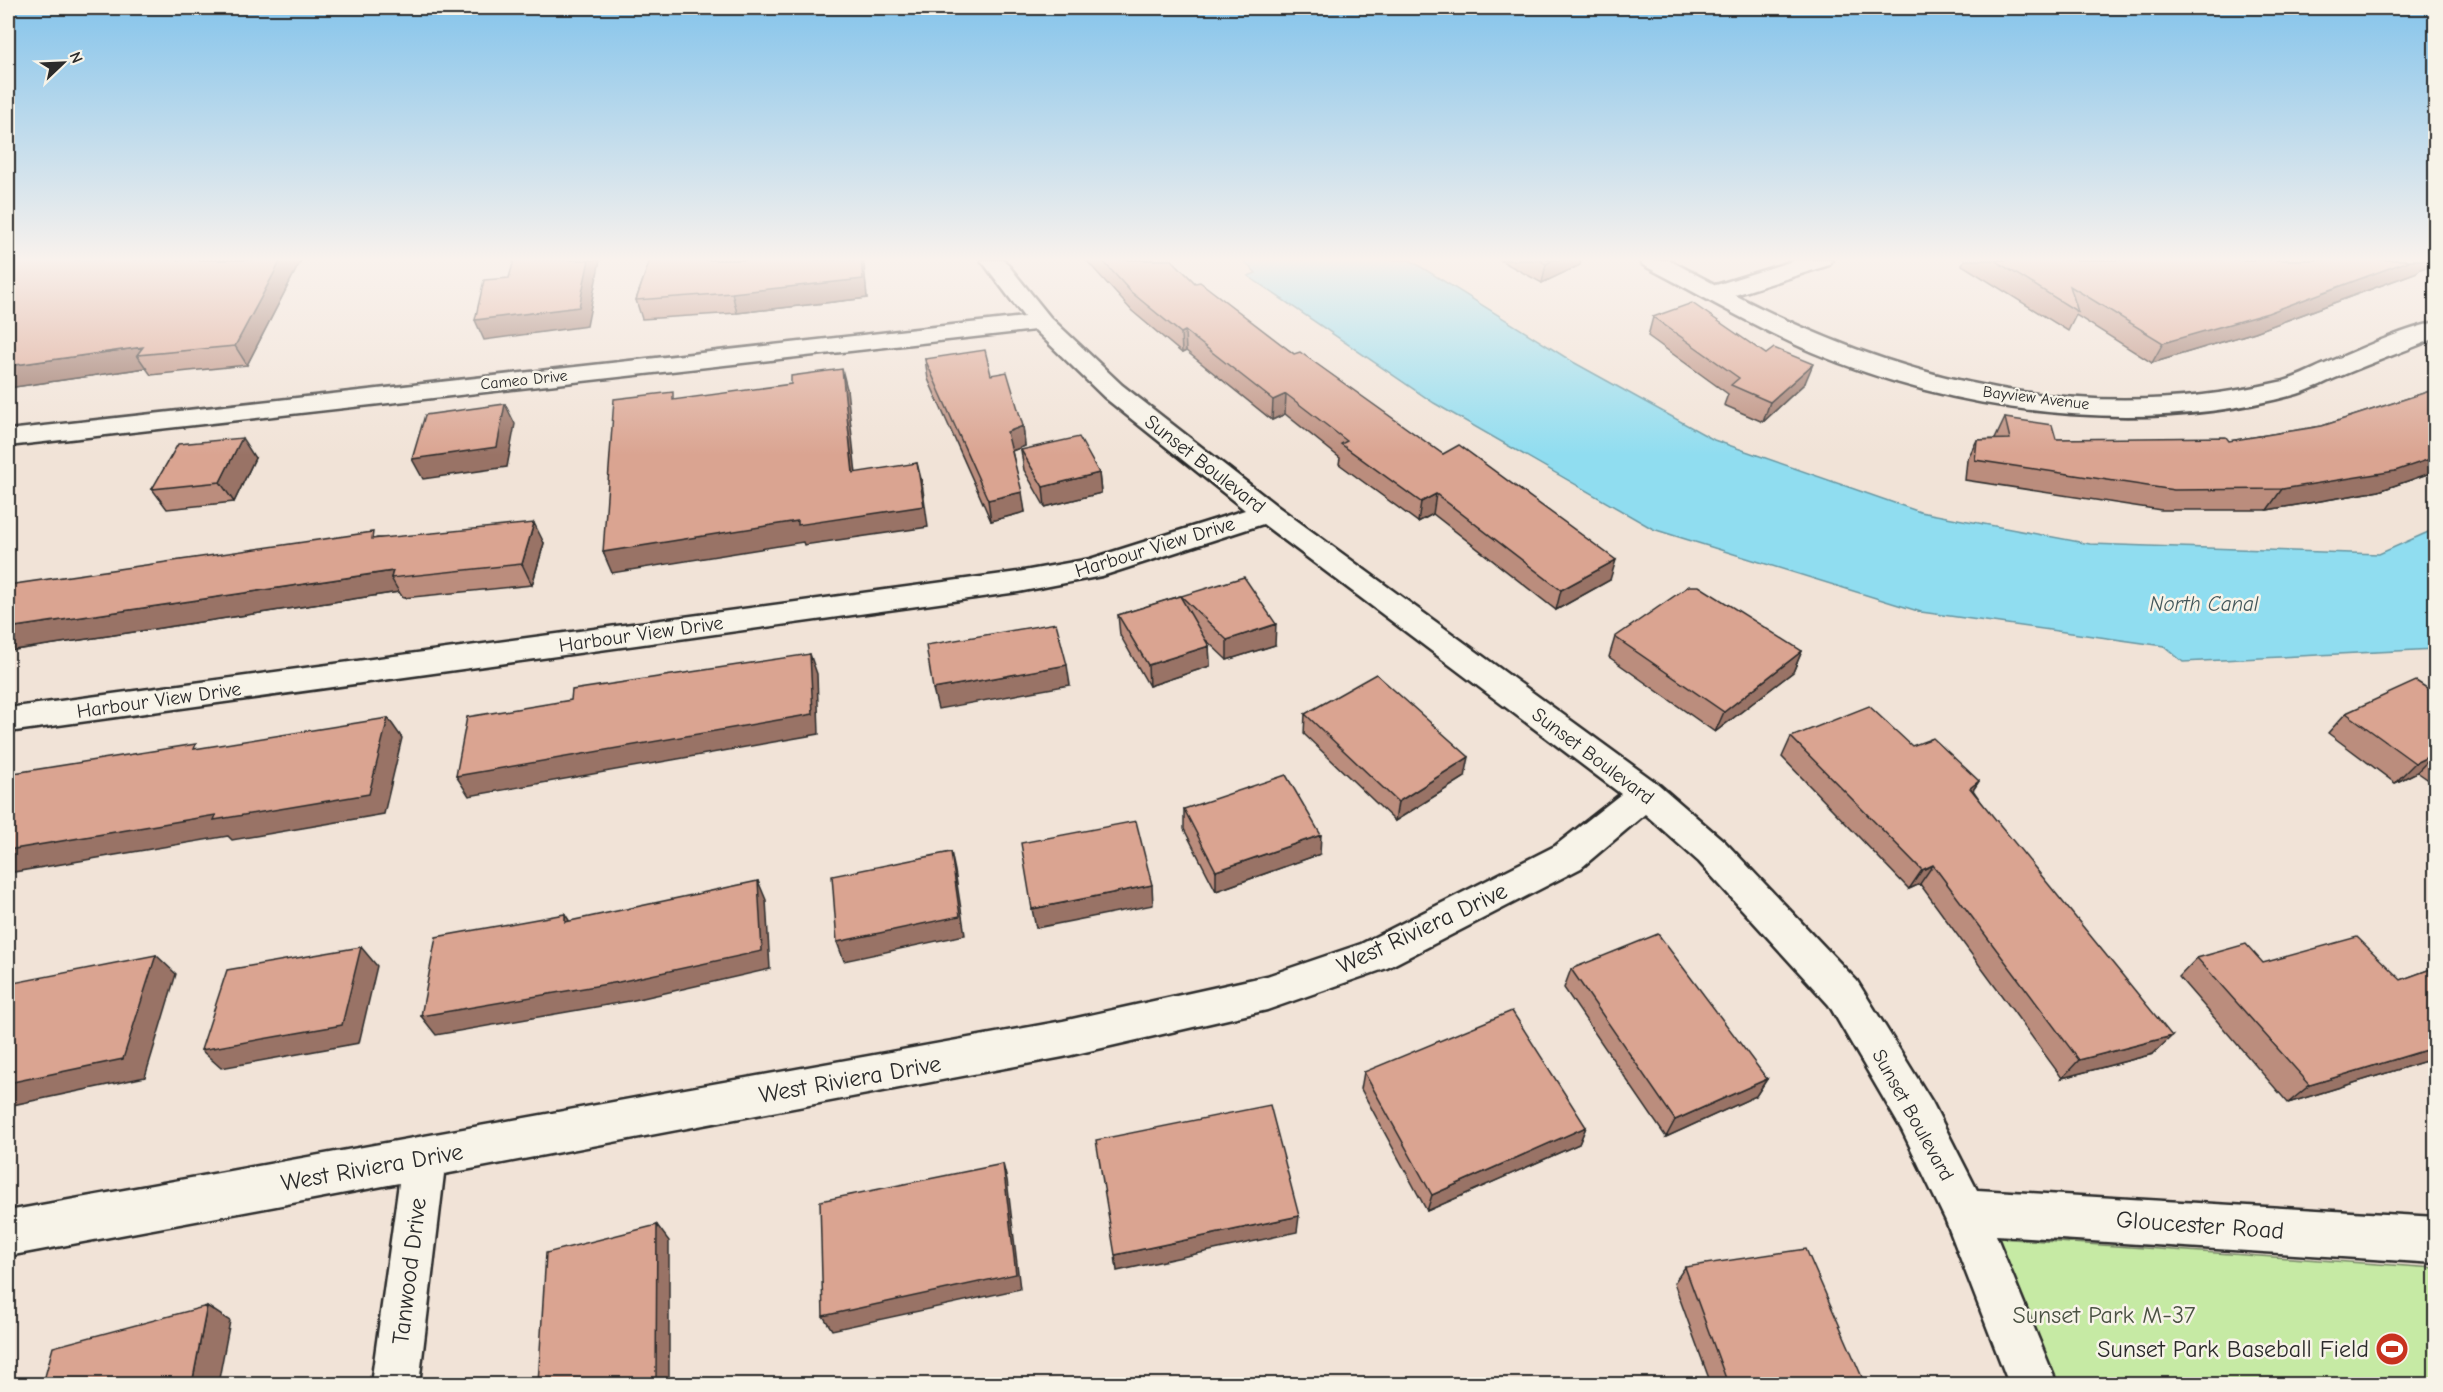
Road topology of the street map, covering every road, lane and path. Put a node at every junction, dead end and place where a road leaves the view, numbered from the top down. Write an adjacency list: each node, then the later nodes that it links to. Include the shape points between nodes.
1 (1015, 325): 5 (street, Cameo Drive)
2 (1044, 325): 6 (street, Sunset Boulevard, via 1113,391)
3 (1780, 325): 4 (street, Bayview Avenue, via 1822,346 1921,379 2001,396 2133,408 2206,404 2285,389)
4 (2436, 329)
5 (8, 438)
6 (1267, 513): 7 (street, Harbour View Drive, via 1091,569 1018,582); 8 (street, Sunset Boulevard)
7 (8, 720)
8 (1646, 794): 9 (street, West Riviera Drive, via 1568,857 1373,956 1267,993 1064,1039); 10 (street, Sunset Boulevard, via 1712,852 1843,993 1917,1116)
9 (424, 1157): 11 (street, West Riviera Drive); 13 (street, Tanwood Drive)
10 (1964, 1211): 12 (street, Gloucester Road); 14 (street, Sunset Boulevard)
11 (8, 1234)
12 (2436, 1240)
13 (395, 1384)
14 (2033, 1384)

